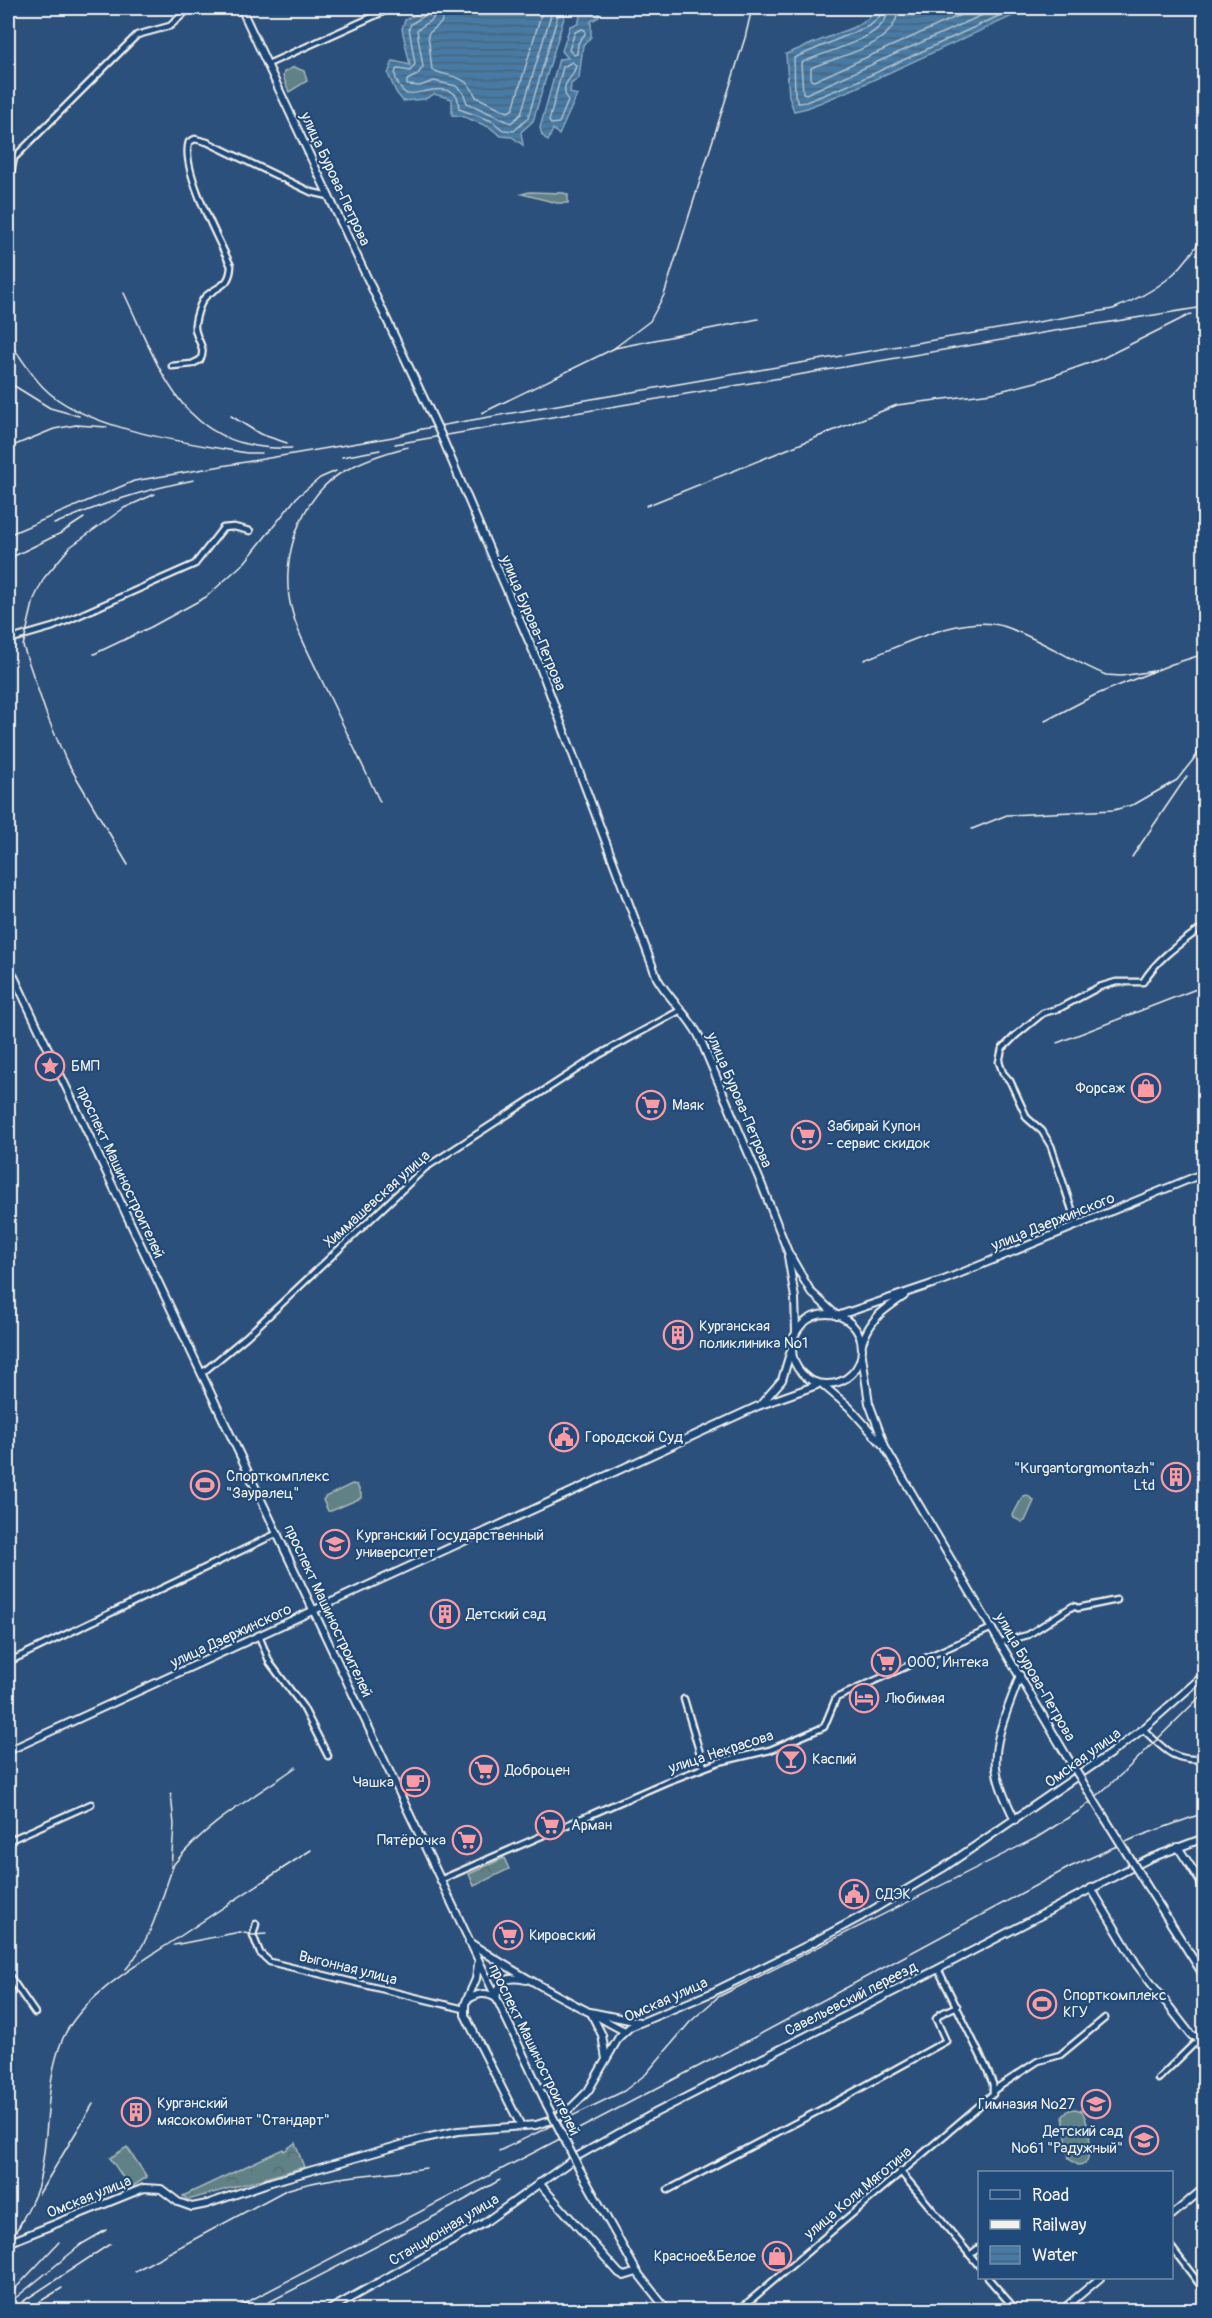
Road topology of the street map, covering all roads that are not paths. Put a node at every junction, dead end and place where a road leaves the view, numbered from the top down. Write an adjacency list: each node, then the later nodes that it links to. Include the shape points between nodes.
1 (190, 8): 5 (street, via 170,26 137,35 14,158)
2 (241, 8): 4 (main road, улица Бурова-Петрова)
3 (392, 8): 4 (street)
4 (268, 64): 6 (main road, улица Бурова-Петрова)
5 (8, 187)
6 (331, 200): 7 (street, via 207,142 189,142 187,153 193,183 231,266 226,283 205,298 197,313 195,330 203,350 200,360); 12 (main road, улица Бурова-Петрова, bridge, via 441,435 540,667 650,962 666,995)
7 (172, 366)
8 (250, 531): 9 (street, via 223,528 195,564 53,627)
9 (8, 640)
10 (1204, 926): 14 (street, via 1163,956 1143,982 1116,982 1099,987 1043,1013 1002,1049 999,1062 1003,1073 1027,1118 1051,1146)
11 (8, 964): 22 (main road, проспект Машиностроителей)
12 (679, 1011): 15 (main road, улица Бурова-Петрова, via 699,1036); 22 (street, Химмашевская улица, via 599,1055 425,1168 248,1336)
13 (1204, 1173): 14 (main road, улица Дзержинского)
14 (1077, 1225): 16 (main road, улица Дзержинского)
15 (788, 1252): 17 (main road, улица Бурова-Петрова, via 811,1292); 18 (main road, улица Бурова-Петрова)
16 (909, 1292): 17 (main road, улица Дзержинского); 20 (main road, улица Дзержинского, via 879,1313)
17 (837, 1315): 18 (main road, via 815,1316); 20 (main road, via 858,1332)
18 (796, 1332): 19 (main road)
19 (792, 1344): 23 (main road, via 797,1368); 24 (main road, улица Дзержинского, via 782,1380)
20 (862, 1344): 21 (main road)
21 (862, 1356): 23 (main road, via 847,1379); 25 (main road, улица Бурова-Петрова, via 869,1403)
22 (202, 1373): 26 (main road, проспект Машиностроителей)
23 (820, 1385): 24 (main road, улица Дзержинского); 25 (main road, улица Бурова-Петрова, via 849,1407)
24 (758, 1406): 28 (main road, улица Дзержинского)
25 (886, 1449): 29 (main road, улица Бурова-Петрова)
26 (278, 1533): 28 (main road, проспект Машиностроителей); 32 (street)
27 (1117, 1600): 31 (street, via 1073,1606 1028,1635)
28 (315, 1611): 30 (main road, улица Дзержинского); 48 (main road, проспект Машиностроителей)
29 (992, 1628): 31 (main road, улица Бурова-Петрова); 42 (street, улица Некрасова, via 836,1698 824,1727 770,1750)
30 (259, 1636): 39 (main road, улица Дзержинского); 40 (street, via 270,1663 303,1707)
31 (1001, 1642): 33 (main road, улица Бурова-Петрова)
32 (8, 1662)
33 (1020, 1675): 35 (main road, улица Бурова-Петрова); 37 (main road)
34 (1204, 1676): 38 (main road, Омская улица)
35 (1029, 1691): 37 (main road); 56 (main road, улица Бурова-Петрова, bridge)
36 (684, 1699): 42 (street)
37 (1013, 1699): 44 (main road, via 996,1760 999,1781)
38 (1143, 1729): 41 (street, via 1169,1754); 44 (main road, Омская улица)
39 (8, 1750)
40 (328, 1756)
41 (1204, 1759)
42 (704, 1767): 48 (street, улица Некрасова)
43 (91, 1804): 46 (street)
44 (1015, 1820): 65 (main road, Омская улица, via 862,1916 711,1993)
45 (1204, 1839): 47 (main road, Савельевский переезд)
46 (8, 1841)
47 (1178, 1847): 49 (main road); 50 (main road, Савельевский переезд)
48 (440, 1880): 52 (main road, проспект Машиностроителей)
49 (1204, 1887)
50 (1091, 1888): 54 (main road, Савельевский переезд); 67 (main road, via 1138,1966 1192,2036)
51 (256, 1924): 61 (street, Выгонная улица, via 253,1935 260,1953 270,1962)
52 (468, 1942): 53 (main road, проспект Машиностроителей); 57 (main road)
53 (478, 1964): 58 (main road, проспект Машиностроителей); 59 (main road)
54 (938, 1969): 60 (street); 72 (main road, Савельевский переезд, via 651,2115)
55 (8, 1974): 63 (street)
56 (1204, 1976)
57 (534, 1983): 58 (main road, via 513,1977 505,1979 498,1987); 62 (main road)
58 (496, 1999): 59 (main road, via 478,1994); 83 (main road, проспект Машиностроителей, bridge, via 580,2170)
59 (467, 2000): 61 (main road)
60 (957, 2006): 70 (street); 76 (street, via 936,2019 946,2041)
61 (464, 2009): 71 (main road)
62 (590, 2012): 65 (main road); 66 (main road); 68 (main road, via 602,2035)
63 (35, 2013)
64 (1105, 2018): 70 (street, улица Коли Мяготина, via 1060,2055 1038,2061)
65 (639, 2022): 66 (main road, Омская улица)
66 (625, 2031): 68 (main road, Омская улица)
67 (1202, 2038): 69 (street)
68 (606, 2062): 71 (main road, Омская улица, via 588,2091 572,2107 544,2124)
69 (1158, 2079)
70 (994, 2092): 73 (street, улица Коли Мяготина)
71 (521, 2126): 78 (main road, Омская улица, via 425,2138 192,2207 161,2189 144,2188)
72 (567, 2163): 74 (main road, Станционная улица)
73 (900, 2171): 81 (street); 89 (street, улица Коли Мяготина)
74 (539, 2183): 83 (main road, via 624,2276); 87 (main road, Станционная улица, via 481,2225)
75 (1204, 2188): 77 (main road)
76 (668, 2190)
77 (1173, 2215)
78 (8, 2243)
79 (978, 2249): 81 (street)
80 (1173, 2249): 86 (street)
81 (970, 2255): 82 (street)
82 (978, 2265)
83 (637, 2272): 88 (main road, проспект Машиностроителей)
84 (990, 2279): 90 (street)
85 (1098, 2279): 91 (main road)
86 (1204, 2290)
87 (329, 2310)
88 (667, 2310)
89 (739, 2310)
90 (1016, 2310)
91 (1062, 2310)

